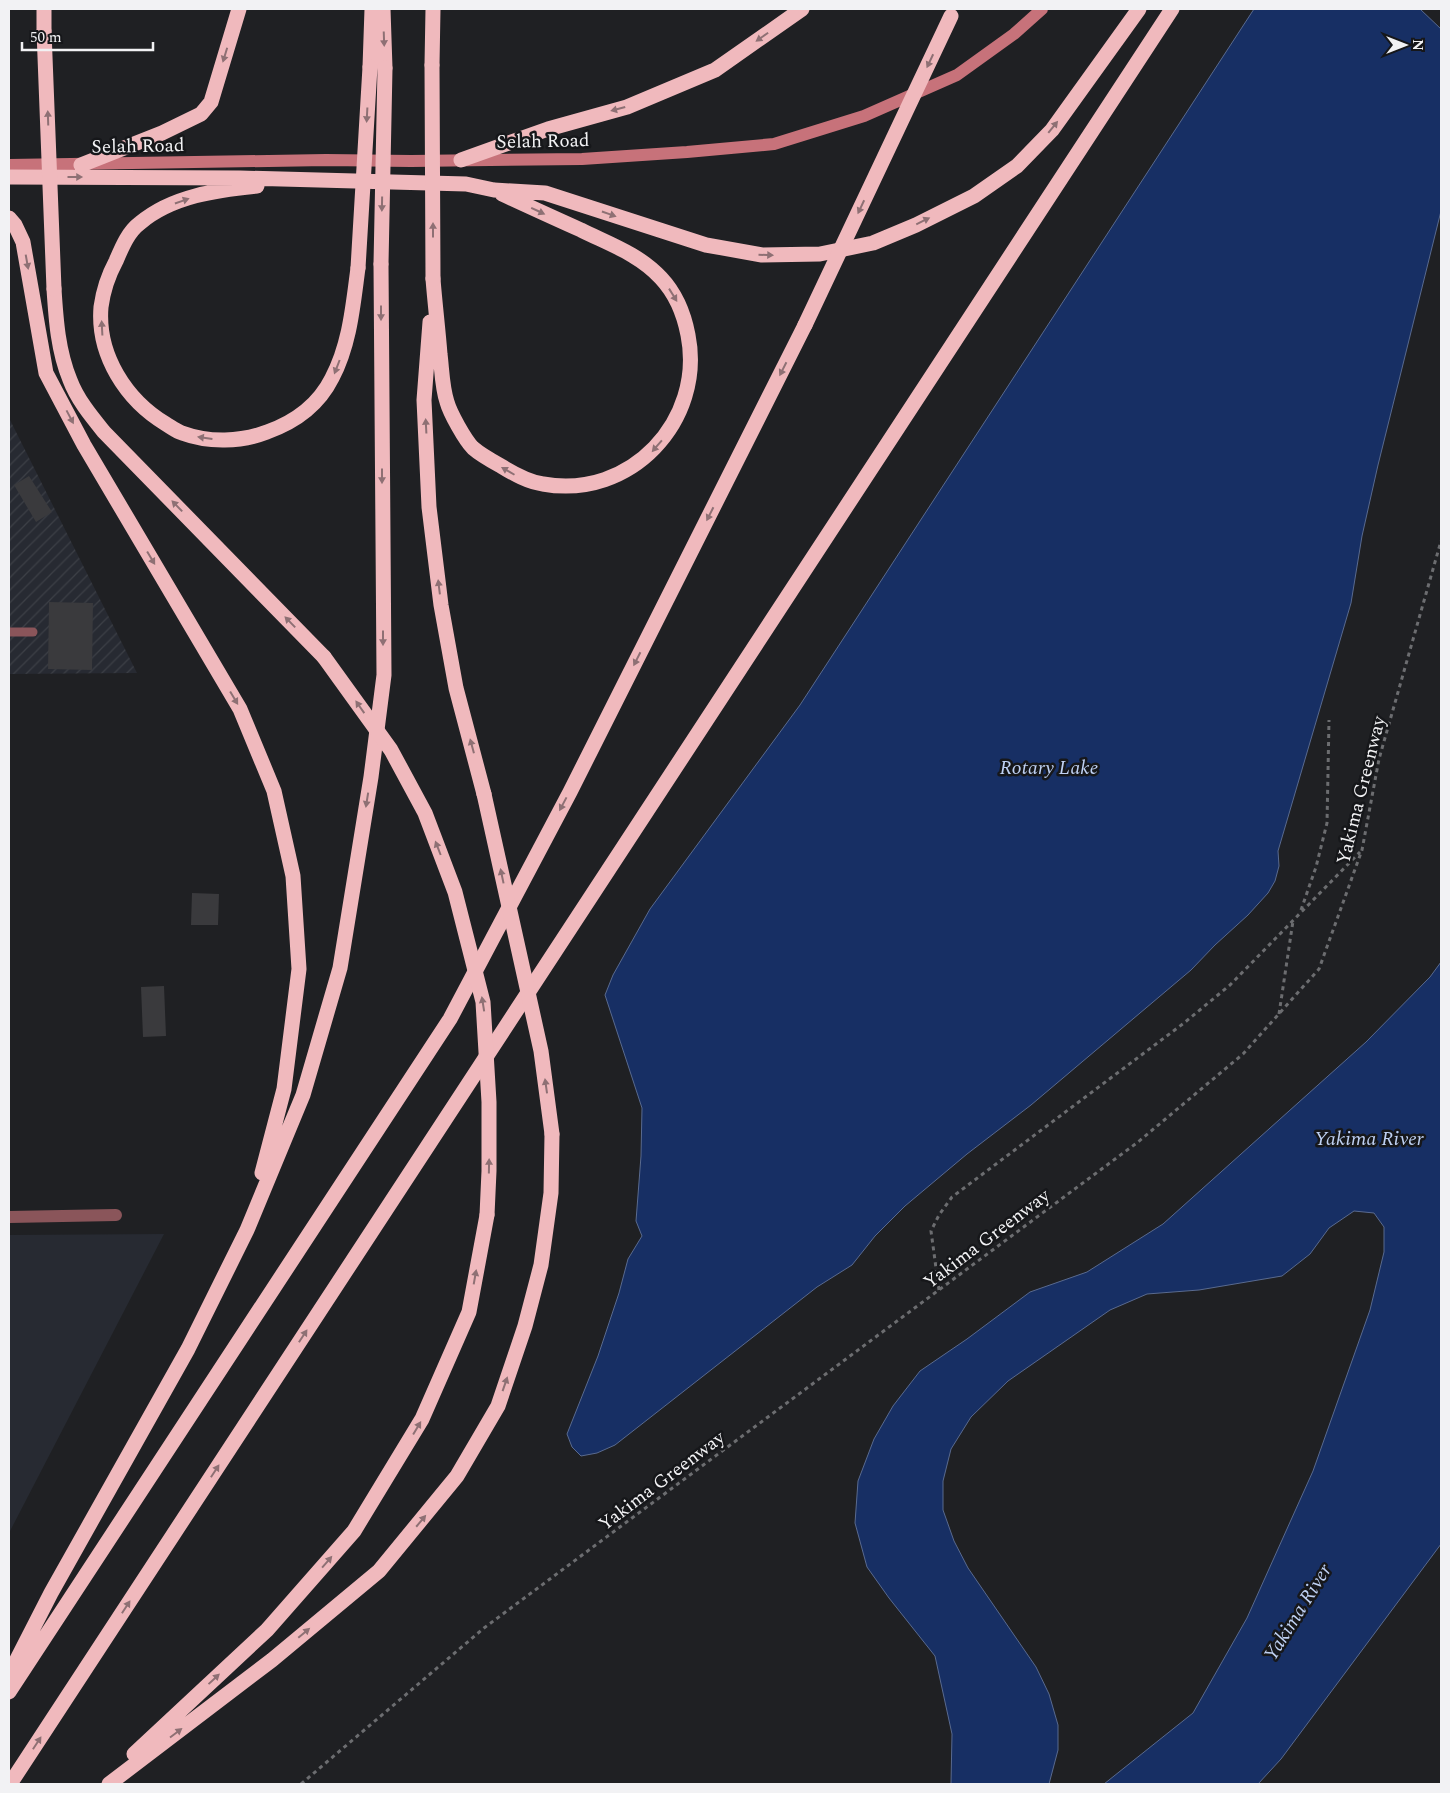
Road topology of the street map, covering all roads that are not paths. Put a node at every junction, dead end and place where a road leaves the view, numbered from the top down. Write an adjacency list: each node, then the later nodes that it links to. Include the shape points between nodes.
1 (44, 9): 27 (highway, one-way to 1, bridge, via 267,1630 354,1531 422,1420 469,1312 487,1215 488,1060 483,1002 455,892 425,813 395,758 324,657 104,432 70,382 56,325)
2 (239, 9): 13 (highway, one-way to 13, via 211,102 201,114 162,133)
3 (372, 9): 15 (highway, one-way to 15, bridge, via 358,268 350,324 333,376 322,396 280,428 253,437 226,440 180,433 137,402 121,381 103,338 101,307 110,273 127,238 139,223 162,208 210,191)
4 (383, 9): 23 (highway, one-way to 23, bridge, via 384,675 340,968 303,1095)
5 (433, 9): 18 (highway, one-way to 5, bridge)
6 (802, 9): 11 (highway, one-way to 11, via 714,70 627,107 548,129)
7 (1042, 9): 11 (main road, Selah Road, via 1014,34 957,75 864,116 774,144 582,159)
8 (1139, 9): 16 (highway, one-way to 8, via 545,193 706,245 762,255 820,254 874,243 974,196 1017,166 1052,130)
9 (1172, 9): 26 (highway, one-way to 9)
10 (954, 13): 25 (highway, one-way to 25, bridge, via 805,325 570,792 450,1019)
11 (461, 160): 13 (main road, Selah Road)
12 (9, 164): 13 (main road, Selah Road)
13 (81, 164)
14 (9, 177): 15 (highway, one-way to 15)
15 (310, 179): 16 (highway, via 466,184)
16 (494, 190): 18 (highway, one-way to 18, via 637,257 660,277 675,296 685,320 691,349 690,376 678,416 666,435 654,450 612,477 568,486 542,484 517,476 473,448 447,403)
17 (9, 218): 23 (highway, one-way to 23, via 23,242 46,373 84,444 240,709 274,791 293,876 299,969 284,1089)
18 (433, 279): 28 (highway, one-way to 18, bridge, via 272,1660 379,1571 457,1476 498,1406 541,1265 551,1193 552,1134 541,1051 484,794 456,688 441,605 429,506 424,400)
19 (9, 632): 20 (lane)
20 (33, 632)
21 (116, 1215): 22 (street)
22 (9, 1217)
23 (247, 1230): 24 (highway, via 188,1349 51,1593)
24 (9, 1675)
25 (9, 1692)
26 (10, 1784)
27 (102, 1784)
28 (110, 1784)

